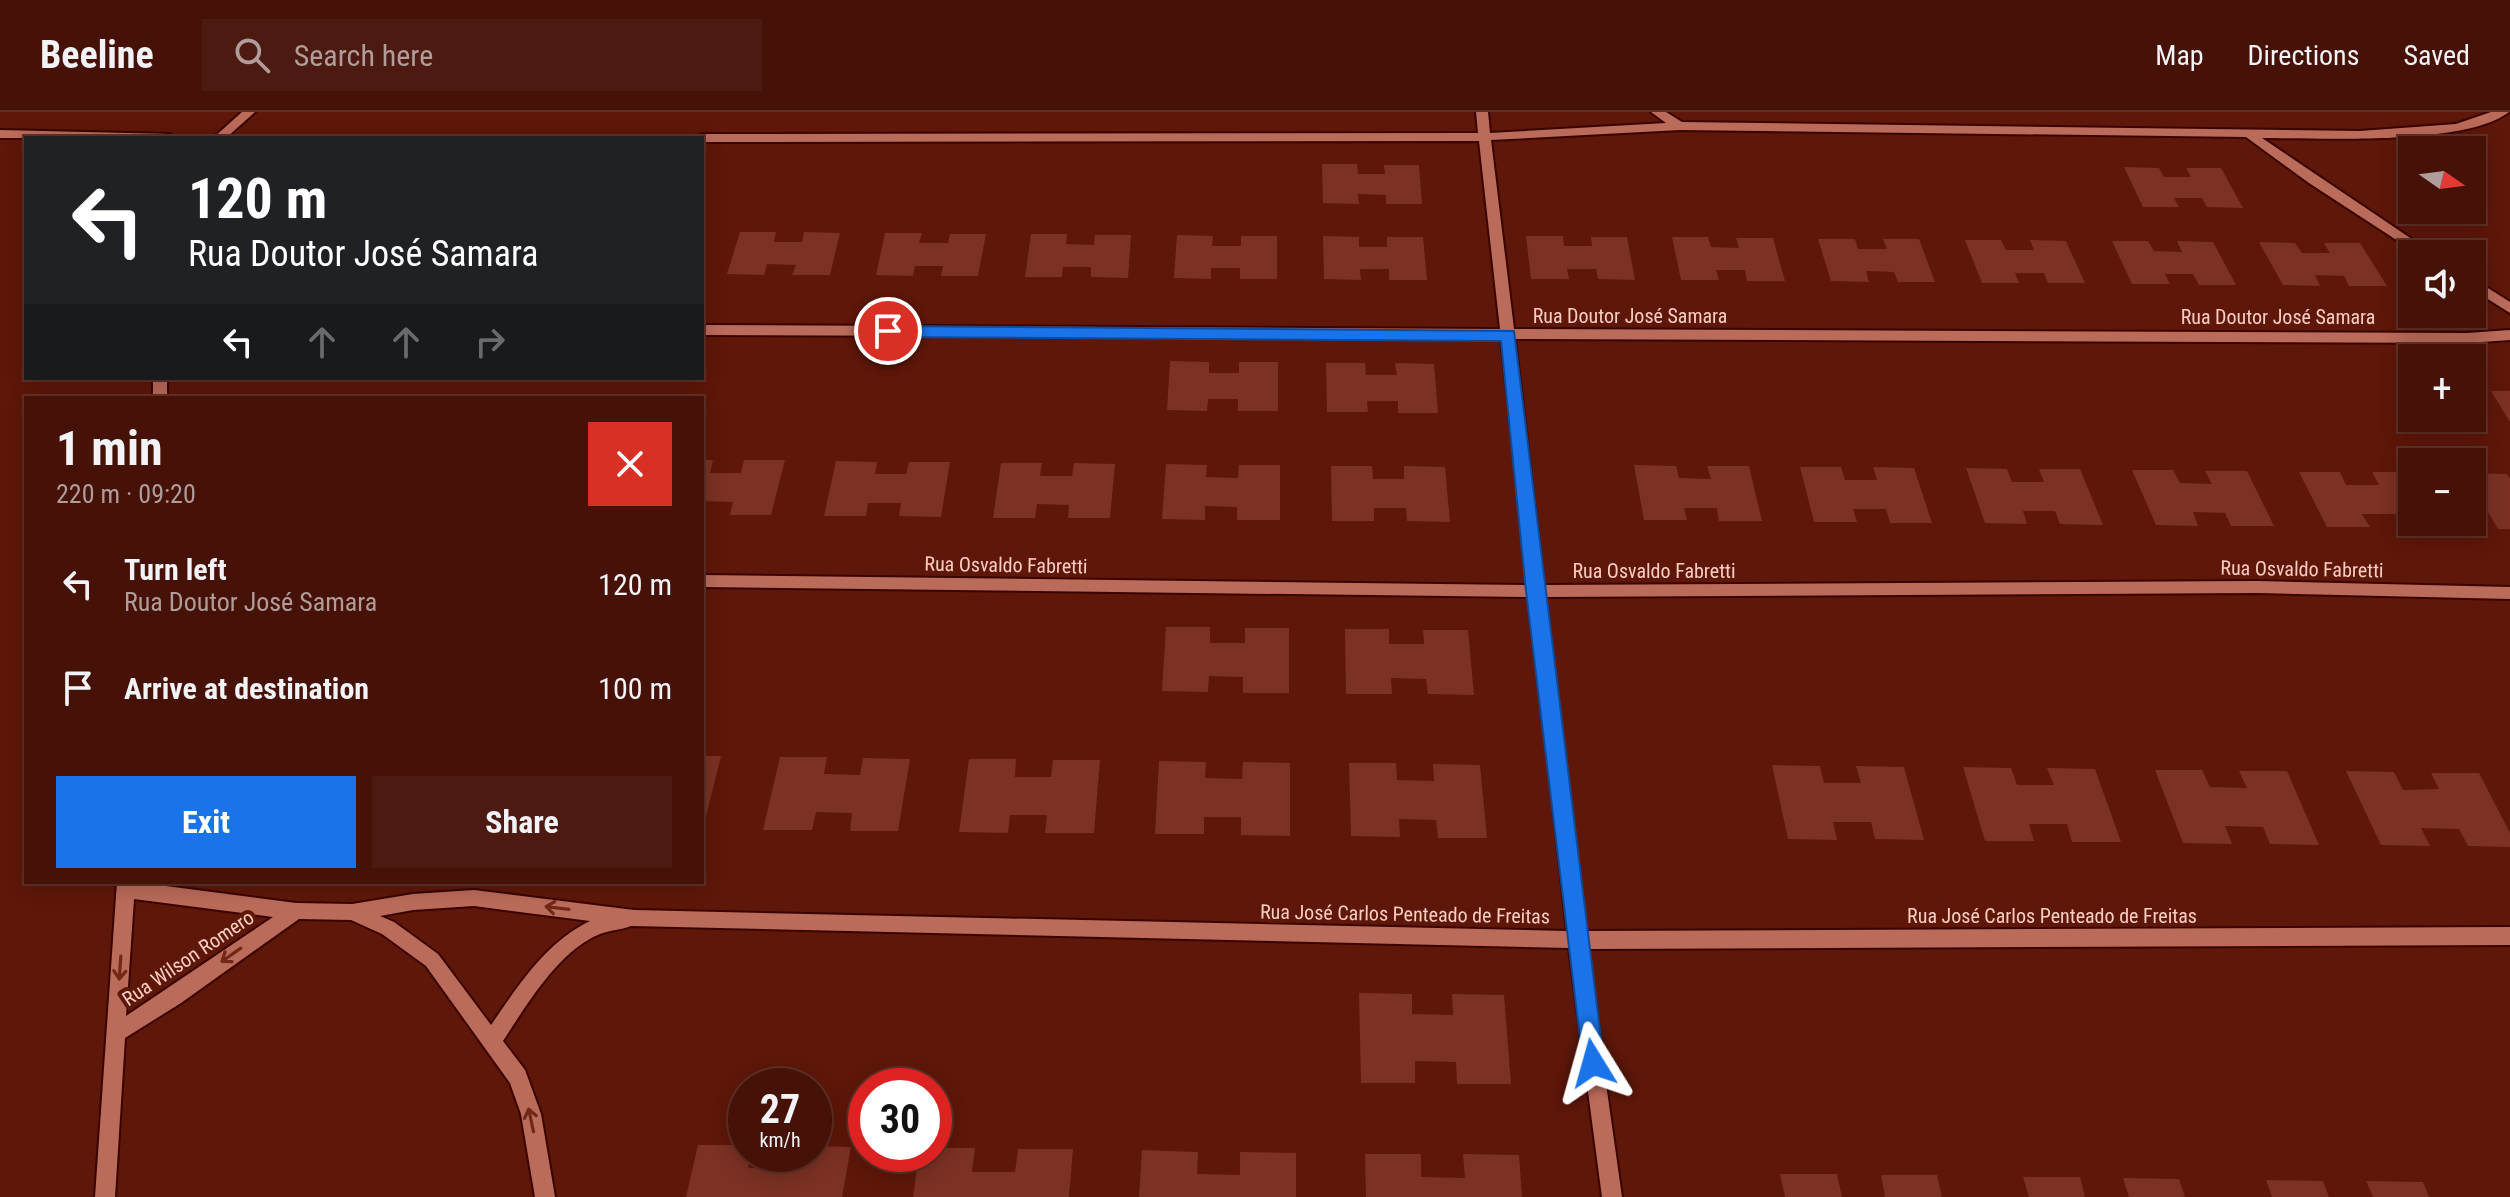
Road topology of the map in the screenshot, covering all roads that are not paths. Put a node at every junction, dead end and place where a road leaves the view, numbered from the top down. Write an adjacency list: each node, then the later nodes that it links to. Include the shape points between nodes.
1 (249, 112): 9 (street)
2 (1482, 112): 10 (street)
3 (1657, 112): 5 (street)
4 (2503, 112): 7 (street, via 2457,128 2360,135)
5 (1680, 126): 7 (street); 10 (street)
6 (0, 134): 8 (street)
7 (2249, 134): 12 (street)
8 (85, 136)
9 (221, 136)
10 (1484, 137): 11 (street); 16 (street)
11 (704, 138)
12 (2405, 240)
13 (2486, 292): 14 (street)
14 (2510, 308)
15 (704, 330): 16 (street, Rua Doutor José Samara)
16 (1508, 335): 17 (street, Rua Doutor José Samara); 19 (street)
17 (2510, 335)
18 (704, 581): 19 (street, Rua Osvaldo Fabretti)
19 (1535, 591): 20 (street, Rua Osvaldo Fabretti, via 2258,587); 26 (street)
20 (2510, 593)
21 (126, 886): 22 (street); 27 (street, Rua Wilson Romero, one-way to 27)
22 (296, 911): 23 (street); 27 (street, Rua Wilson Romero, one-way to 27)
23 (352, 912): 24 (street, Rua José Carlos Penteado de Freitas, one-way to 23, via 474,898); 28 (street, via 388,928 432,960)
24 (634, 918): 26 (street, Rua José Carlos Penteado de Freitas); 28 (street, Rua José Carlos Penteado de Freitas, via 591,929 554,958)
25 (2510, 936): 26 (street, Rua José Carlos Penteado de Freitas)
26 (1577, 940): 31 (street)
27 (115, 1034): 29 (street, Rua Wilson Romero)
28 (492, 1041): 30 (street, one-way to 28, via 531,1114 518,1077)
29 (105, 1197)
30 (545, 1197)
31 (1612, 1197)

